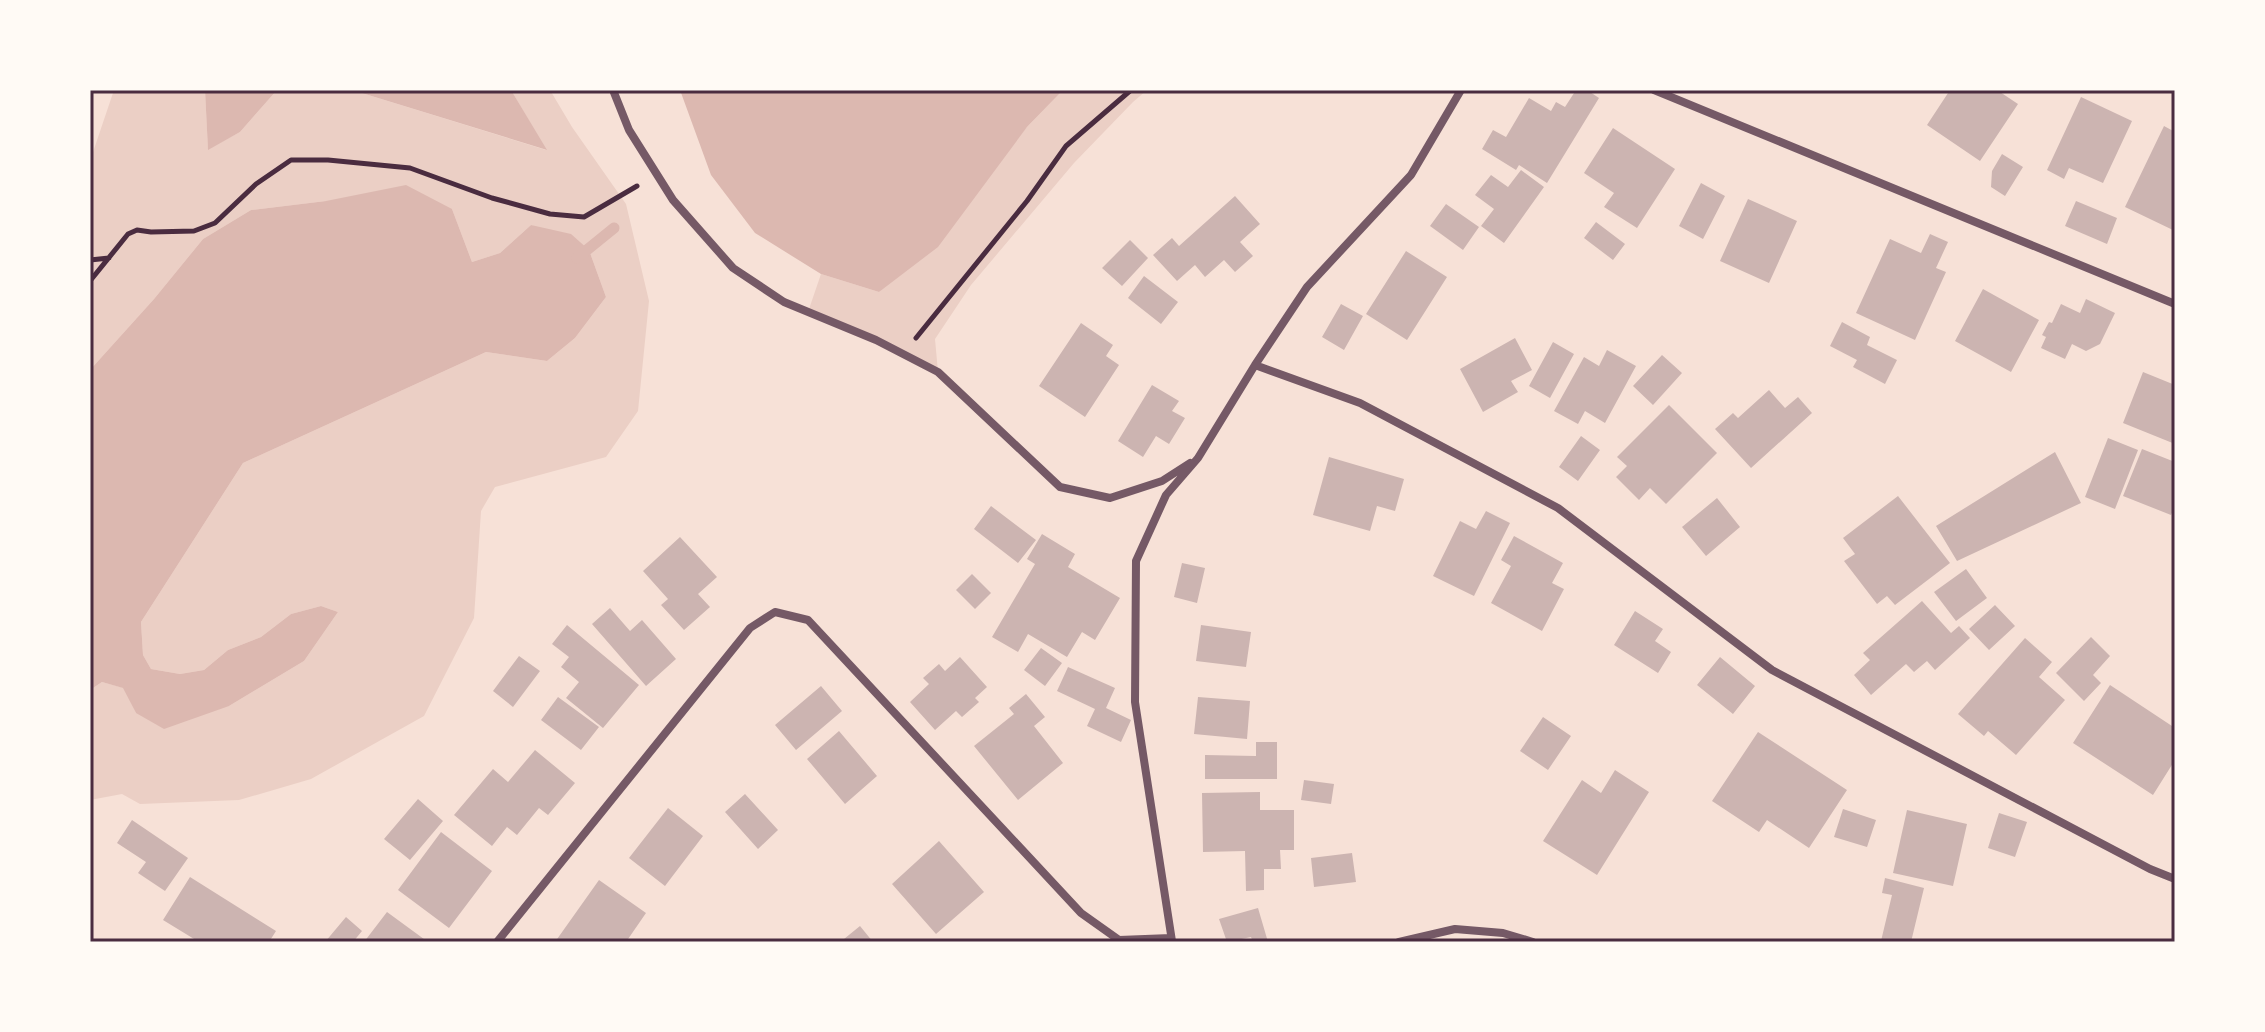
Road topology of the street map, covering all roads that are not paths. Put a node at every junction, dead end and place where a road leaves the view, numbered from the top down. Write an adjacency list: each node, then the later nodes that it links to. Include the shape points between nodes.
1 (613, 90): 6 (street, via 629,130 673,200 733,268 784,302 938,372 1060,487 1110,498 1162,481)
2 (1461, 90): 5 (street, via 1411,175 1307,287)
3 (1654, 90): 4 (street)
4 (2175, 304)
5 (1255, 365): 6 (street); 7 (street, via 1360,403 1558,508 1772,670)
6 (1198, 458): 8 (street, via 1166,495 1136,561 1135,702)
7 (2175, 879)
8 (1171, 940): 9 (street, via 1119,940 1081,913 808,620 775,612 750,628)
9 (497, 942)
10 (1399, 942): 11 (street, via 1455,929)
11 (1533, 942)

